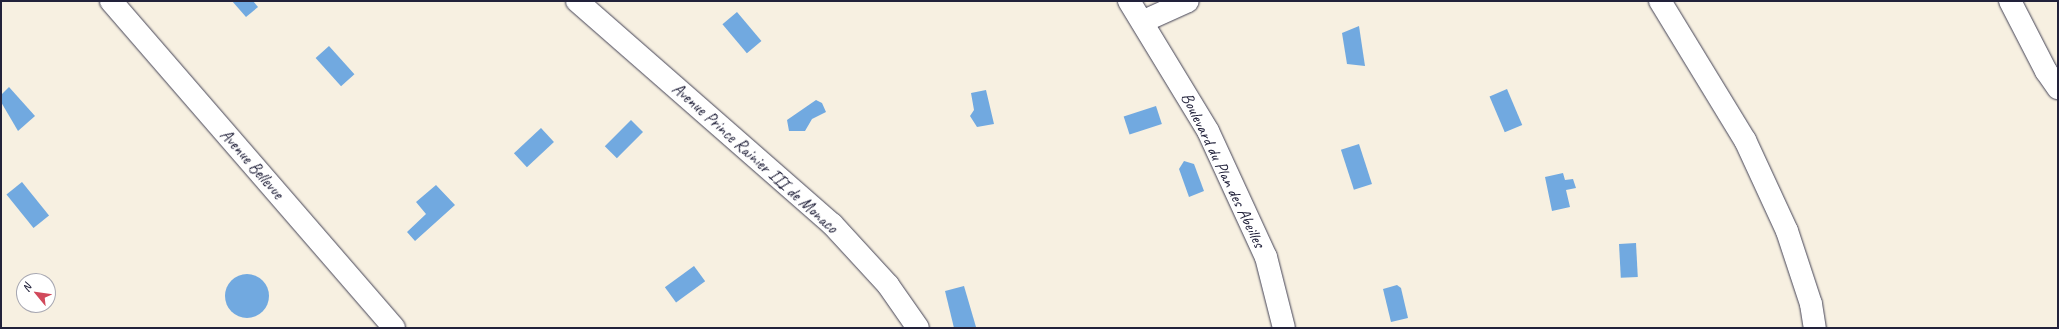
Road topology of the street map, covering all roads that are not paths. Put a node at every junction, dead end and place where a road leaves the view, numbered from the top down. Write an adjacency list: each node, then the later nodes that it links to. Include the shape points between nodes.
1 (111, 1): 9 (street, Avenue Bellevue)
2 (577, 1): 10 (street, Avenue Prince Rainier III de Monaco, via 832,224 888,285)
3 (1129, 1): 7 (street, Boulevard du Plan des Abeilles)
4 (1188, 1): 7 (street)
5 (1660, 1): 12 (street, via 1745,140 1787,231 1811,304)
6 (2010, 1): 8 (street)
7 (1144, 21): 11 (street, Boulevard du Plan des Abeilles, via 1208,131 1263,250)
8 (2058, 88)
9 (394, 328)
10 (918, 328)
11 (1284, 328)
12 (1815, 328)

